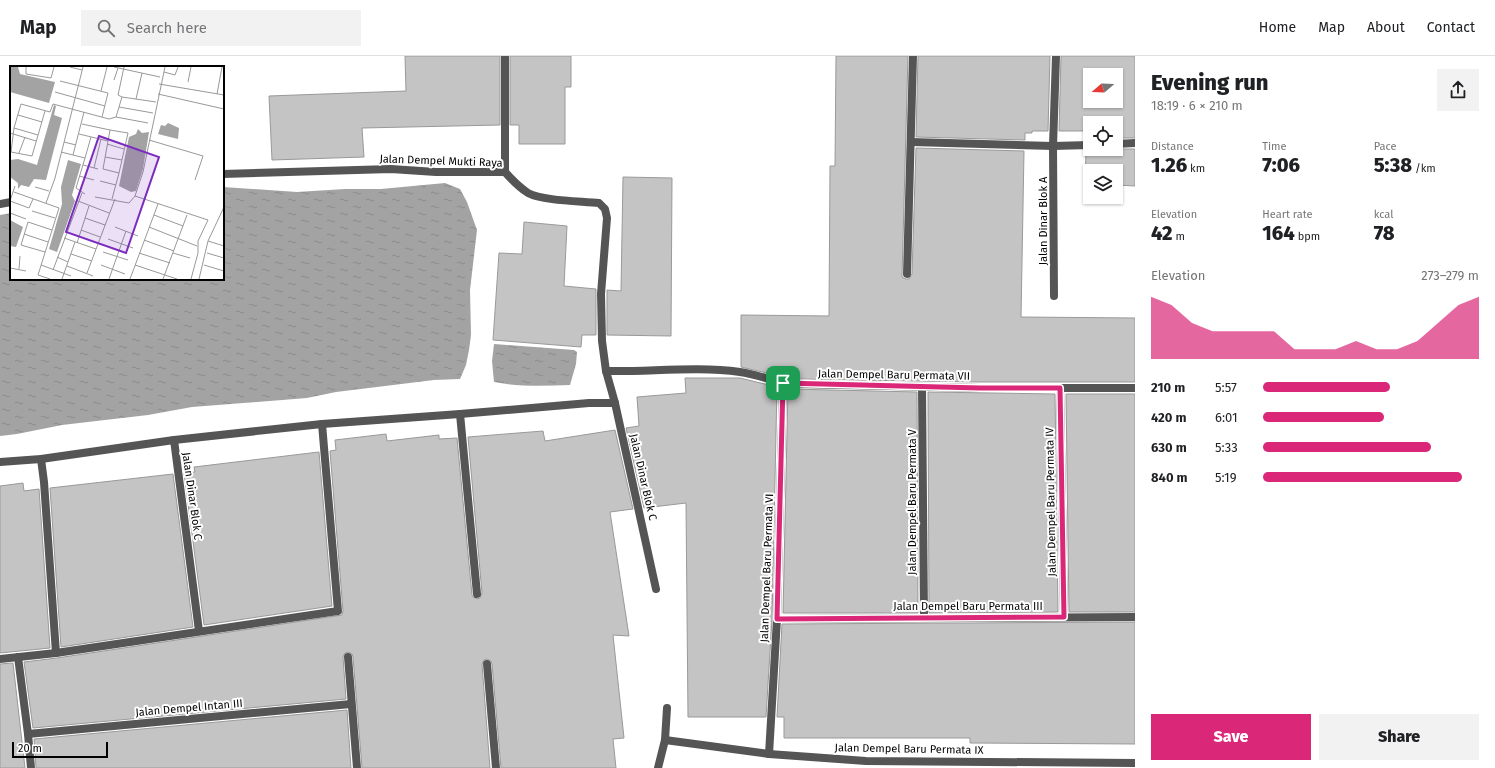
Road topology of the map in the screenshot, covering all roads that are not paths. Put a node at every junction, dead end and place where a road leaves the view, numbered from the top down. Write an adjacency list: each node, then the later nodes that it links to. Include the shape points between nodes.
1 (505, 56): 9 (street)
2 (913, 56): 4 (street)
3 (1056, 56): 8 (street, Jalan Dinar Blok A)
4 (911, 142): 8 (street); 13 (street)
5 (1135, 143): 6 (street)
6 (1123, 144)
7 (1083, 145): 8 (street)
8 (1053, 146): 14 (street, Jalan Dinar Blok A)
9 (505, 172): 10 (street, Jalan Dempel Mukti Raya, via 391,169); 15 (street, Jalan Dempel Mukti Raya, via 530,194 547,198 599,202 605,209 607,218 601,294 602,341)
10 (224, 174)
11 (10, 202): 12 (street)
12 (0, 204)
13 (907, 274)
14 (1054, 296)
15 (606, 371): 16 (street, Jalan Dempel Baru Permata VII, via 682,369 741,372); 20 (street, Jalan Dinar Blok C)
16 (783, 383): 17 (street, Jalan Dempel Baru Permata VII); 31 (street, Jalan Dempel Baru Permata VI)
17 (922, 386): 18 (street, Jalan Dempel Baru Permata VII); 28 (street, Jalan Dempel Baru Permata V)
18 (1060, 388): 19 (street, Jalan Dempel Baru Permata VII); 29 (street, Jalan Dempel Baru Permata IV)
19 (1135, 388)
20 (615, 403): 21 (street, Jalan Dinar Blok C); 26 (street, Jalan Dinar Blok C)
21 (460, 414): 22 (street, Jalan Dinar Blok C); 27 (street)
22 (322, 424): 23 (street, Jalan Dinar Blok C); 32 (street, via 338,611)
23 (174, 440): 24 (street); 32 (street, Jalan Dinar Blok C)
24 (41, 459): 25 (street); 33 (street)
25 (0, 462)
26 (656, 589)
27 (477, 594)
28 (924, 617): 29 (street, Jalan Dempel Baru Permata III); 31 (street, Jalan Dempel Baru Permata III)
29 (1064, 617): 30 (street, Jalan Dempel Baru Permata III)
30 (1135, 617)
31 (777, 619): 42 (street, Jalan Dempel Baru Permata VI)
32 (199, 631): 33 (street)
33 (56, 653): 34 (street)
34 (18, 657): 36 (street); 40 (street)
35 (348, 657): 38 (street)
36 (0, 659)
37 (487, 664): 46 (street)
38 (351, 704): 40 (street, Jalan Dempel Intan III); 45 (street)
39 (667, 708): 41 (street)
40 (28, 734): 44 (street)
41 (665, 740): 42 (street, Jalan Dempel Baru Permata IX); 47 (street)
42 (769, 754): 43 (street, Jalan Dempel Baru Permata IX, via 866,761)
43 (1135, 763)
44 (31, 768)
45 (356, 768)
46 (496, 768)
47 (658, 768)

